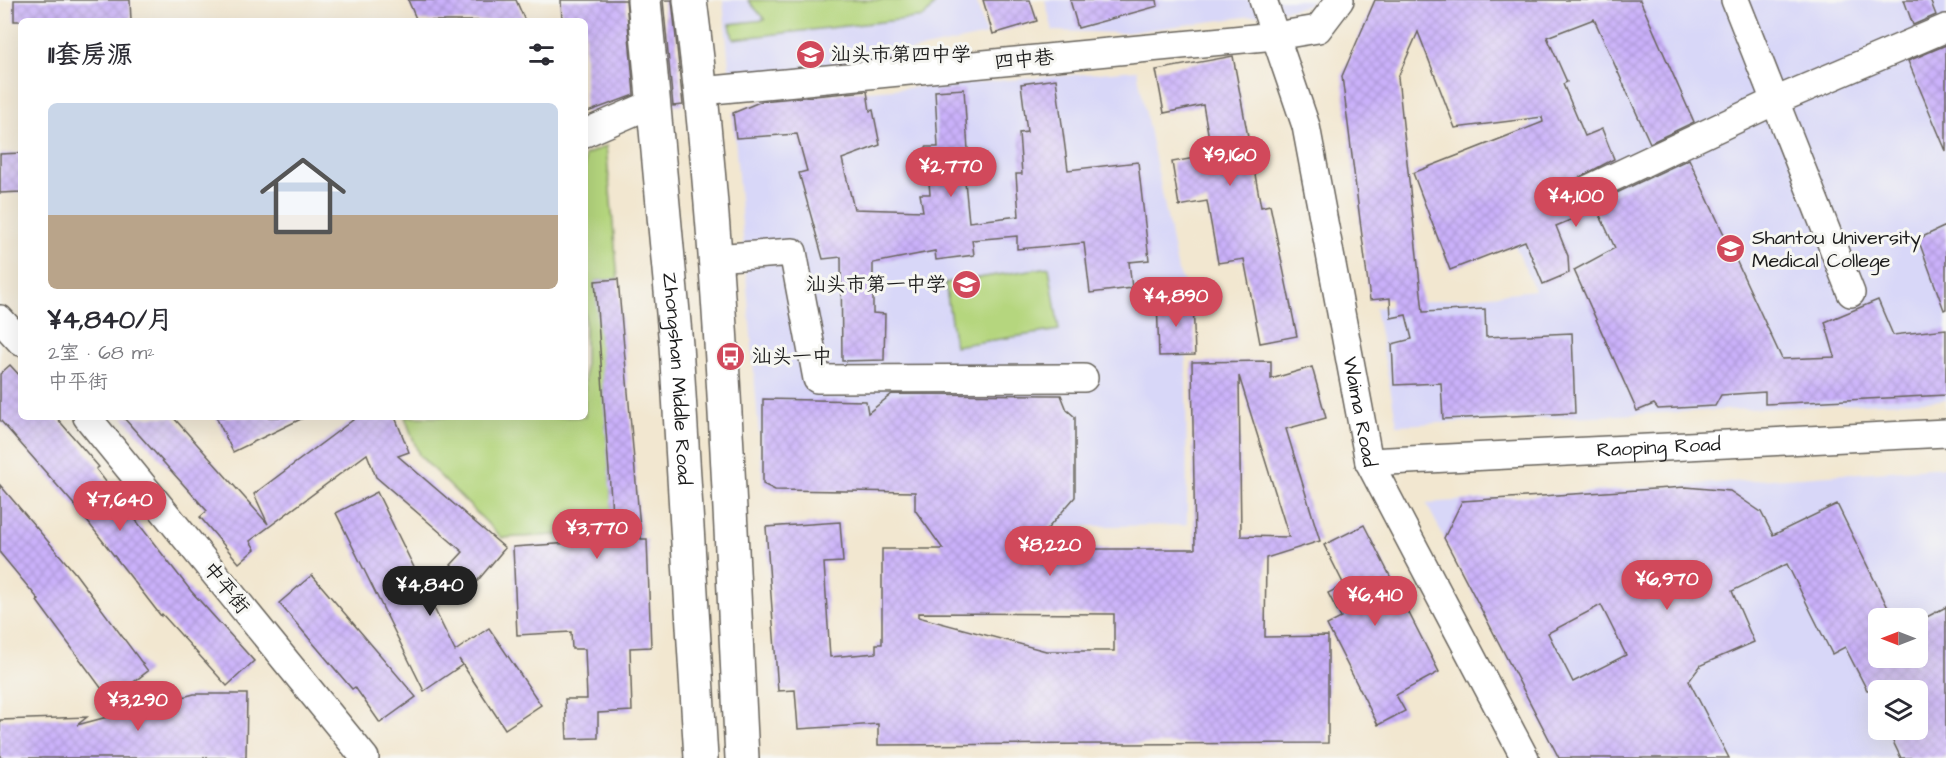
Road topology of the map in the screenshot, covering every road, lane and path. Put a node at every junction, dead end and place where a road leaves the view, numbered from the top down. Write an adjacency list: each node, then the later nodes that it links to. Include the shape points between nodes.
1 (644, 0): 10 (main road, Zhongshan Middle Road)
2 (690, 0): 8 (main road)
3 (1263, 0): 7 (street, Waima Road)
4 (1340, 0): 7 (street, 四中巷, via 1318,29)
5 (1735, 0): 9 (street)
6 (1946, 28): 9 (street)
7 (1275, 36): 8 (street, 四中巷); 20 (street, Waima Road, via 1306,126)
8 (702, 91): 13 (main road)
9 (1775, 102): 12 (street); 14 (street)
10 (654, 103): 11 (street); 22 (main road, Zhongshan Middle Road, via 676,345)
11 (588, 132)
12 (1582, 192)
13 (714, 258): 17 (street, via 793,252 817,379); 23 (main road)
14 (1851, 293)
15 (0, 319): 16 (street)
16 (18, 339)
17 (1084, 378)
18 (89, 420): 21 (street, 中平街)
19 (1946, 433): 20 (street, Raoping Road)
20 (1369, 462): 24 (street, Waima Road)
21 (365, 758)
22 (701, 758)
23 (742, 758)
24 (1526, 758)

